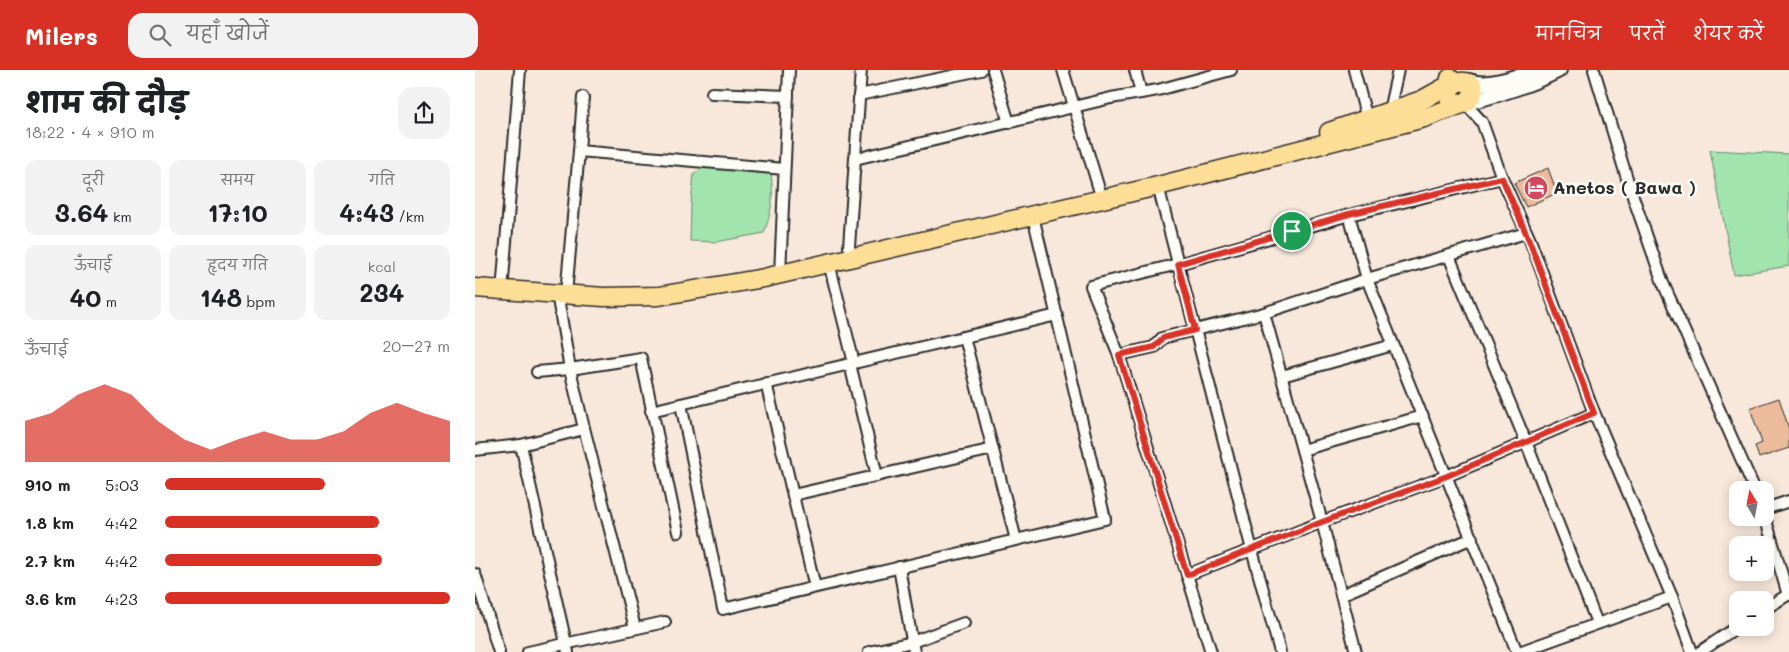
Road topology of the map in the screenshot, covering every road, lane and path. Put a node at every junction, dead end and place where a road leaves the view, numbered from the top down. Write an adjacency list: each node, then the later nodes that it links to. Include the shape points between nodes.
1 (520, 70): 41 (street)
2 (789, 70): 18 (street)
3 (861, 70): 19 (street)
4 (981, 70): 19 (street)
5 (993, 70): 25 (street)
6 (1063, 70): 22 (street)
7 (1135, 70): 17 (street)
8 (1231, 70): 17 (street)
9 (1354, 70): 24 (street)
10 (1398, 70): 23 (street)
11 (1539, 70): 14 (street, via 1492,83 1477,84)
12 (1559, 70): 21 (street)
13 (1594, 70): 68 (street, via 1663,284)
14 (1469, 76): 15 (highway); 21 (highway, via 1473,92)
15 (1450, 78): 21 (highway, via 1449,97 1457,103); 23 (highway, via 1422,100)
16 (712, 93): 18 (street)
17 (1141, 93): 22 (street)
18 (788, 96): 28 (street)
19 (859, 96): 27 (street)
20 (583, 97): 26 (street)
21 (1465, 103): 29 (street, via 1482,122); 30 (highway, via 1424,118)
22 (1073, 108): 25 (street); 31 (street)
23 (1389, 111): 24 (highway)
24 (1367, 119): 31 (highway, via 1334,131)
25 (1009, 123): 27 (street)
26 (579, 151): 28 (street); 44 (street)
27 (855, 159): 35 (street)
28 (784, 169): 39 (street)
29 (1502, 178): 32 (street); 34 (street)
30 (1158, 186): 31 (highway); 38 (street)
31 (1101, 194): 33 (highway); 35 (highway)
32 (1349, 214): 38 (street); 42 (street)
33 (1033, 216): 37 (highway); 46 (street)
34 (1527, 234): 36 (street); 58 (street)
35 (849, 247): 39 (highway)
36 (1449, 256): 42 (street); 61 (street)
37 (829, 263): 39 (highway); 51 (street)
38 (1178, 264): 47 (street); 50 (street, via 1091,286)
39 (780, 269): 44 (highway, via 659,296 604,297)
40 (475, 278): 41 (highway)
41 (503, 279): 44 (highway)
42 (1367, 279): 45 (street); 49 (street)
43 (475, 288): 44 (highway)
44 (564, 290): 52 (street)
45 (1264, 313): 47 (street); 54 (street)
46 (1057, 315): 48 (street); 76 (street, via 1105,519)
47 (1195, 330): 50 (street, via 1163,338 1154,347); 77 (street)
48 (964, 337): 51 (street); 63 (street)
49 (1393, 345): 54 (street); 59 (street)
50 (1119, 355): 80 (street)
51 (852, 363): 55 (street); 66 (street)
52 (570, 369): 53 (street); 57 (street, via 641,358); 60 (street)
53 (537, 372)
54 (1282, 376): 65 (street)
55 (766, 384): 56 (street); 69 (street)
56 (681, 404): 57 (street); 81 (street, via 723,608)
57 (651, 411): 74 (street)
58 (1594, 413): 61 (street); 84 (street)
59 (1423, 416): 65 (street); 67 (street)
60 (584, 429): 62 (street); 89 (street)
61 (1526, 442): 67 (street); 88 (street)
62 (521, 445): 64 (street); 92 (street)
63 (993, 449): 66 (street); 76 (street)
64 (475, 450)
65 (1302, 450): 72 (street)
66 (877, 476): 69 (street)
67 (1447, 476): 72 (street); 75 (street)
68 (1751, 481)
69 (793, 495): 81 (street)
70 (1789, 501): 71 (street)
71 (1774, 506)
72 (1322, 522): 77 (street); 82 (street)
73 (1768, 526): 83 (street)
74 (678, 532)
75 (1472, 538): 82 (street); 99 (street)
76 (1016, 540): 78 (street)
77 (1252, 550): 80 (street); 97 (street)
78 (899, 567): 81 (street); 91 (street)
79 (475, 574): 93 (street)
80 (1187, 575): 96 (street)
81 (815, 587)
82 (1341, 594): 98 (street)
83 (1788, 594): 85 (street)
84 (1672, 597): 88 (street); 100 (street)
85 (1774, 603)
86 (665, 622): 89 (street)
87 (964, 623): 91 (street)
88 (1597, 623): 99 (street)
89 (635, 628): 92 (street)
90 (1729, 632): 101 (street)
91 (913, 647): 95 (street)
92 (567, 648): 94 (street)
93 (499, 652)
94 (528, 652)
95 (869, 652)
96 (1209, 652)
97 (1280, 652)
98 (1356, 652)
99 (1518, 652)
100 (1692, 652)
101 (1700, 652)

